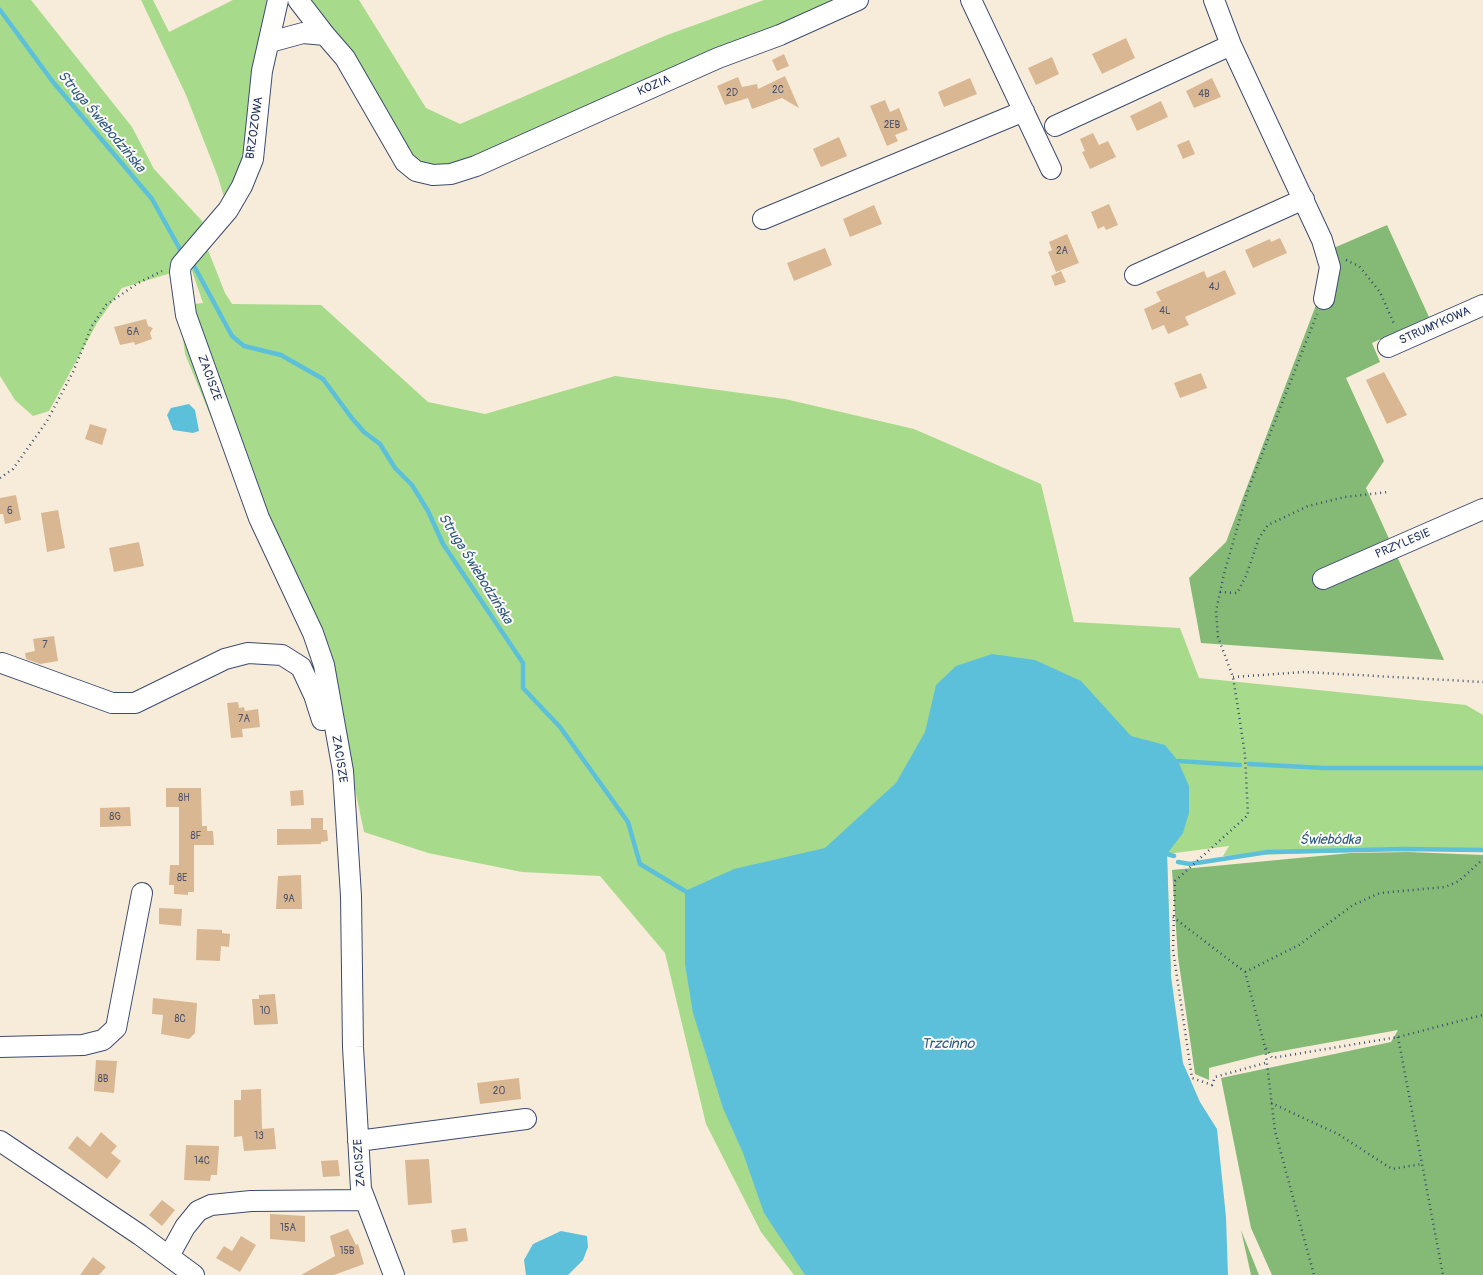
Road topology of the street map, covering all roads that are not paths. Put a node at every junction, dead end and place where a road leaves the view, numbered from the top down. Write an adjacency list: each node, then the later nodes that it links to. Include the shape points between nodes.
1 (278, 0): 7 (street, BRZOZOWA)
2 (298, 0): 6 (street, KOZIA)
3 (858, 0): 6 (street, KOZIA, via 451,174 433,175 416,171 405,162 345,58)
4 (971, 0): 9 (street)
5 (1214, 0): 8 (street)
6 (325, 35): 7 (street, via 303,33)
7 (270, 42): 14 (street, BRZOZOWA, via 262,71 253,159 228,210)
8 (1231, 45): 10 (street); 12 (street)
9 (1024, 111): 11 (street); 13 (street)
10 (1054, 126)
11 (1050, 169)
12 (1304, 199): 15 (street); 16 (street, via 1330,267)
13 (763, 218)
14 (181, 265): 22 (street, ZACISZE, via 186,315 259,518 313,633 324,665)
15 (1135, 275)
16 (1324, 299)
17 (1483, 305): 18 (street, STRUMYKOWA)
18 (1395, 344)
19 (1483, 509): 20 (street, PRZYLESIE)
20 (1323, 579)
21 (2, 663): 22 (street, via 112,703 135,703 224,659 248,653 282,655 301,667 321,720)
22 (334, 732): 27 (street, ZACISZE, via 342,771 351,896)
23 (142, 893): 24 (street, via 116,1028 103,1040 83,1045)
24 (0, 1047)
25 (526, 1119): 27 (street)
26 (0, 1141): 29 (street)
27 (358, 1141): 28 (street, ZACISZE, via 361,1189)
28 (365, 1200): 29 (street, via 211,1204 198,1211 189,1222); 31 (street, ZACISZE)
29 (169, 1256): 30 (street)
30 (194, 1275)
31 (394, 1275)

